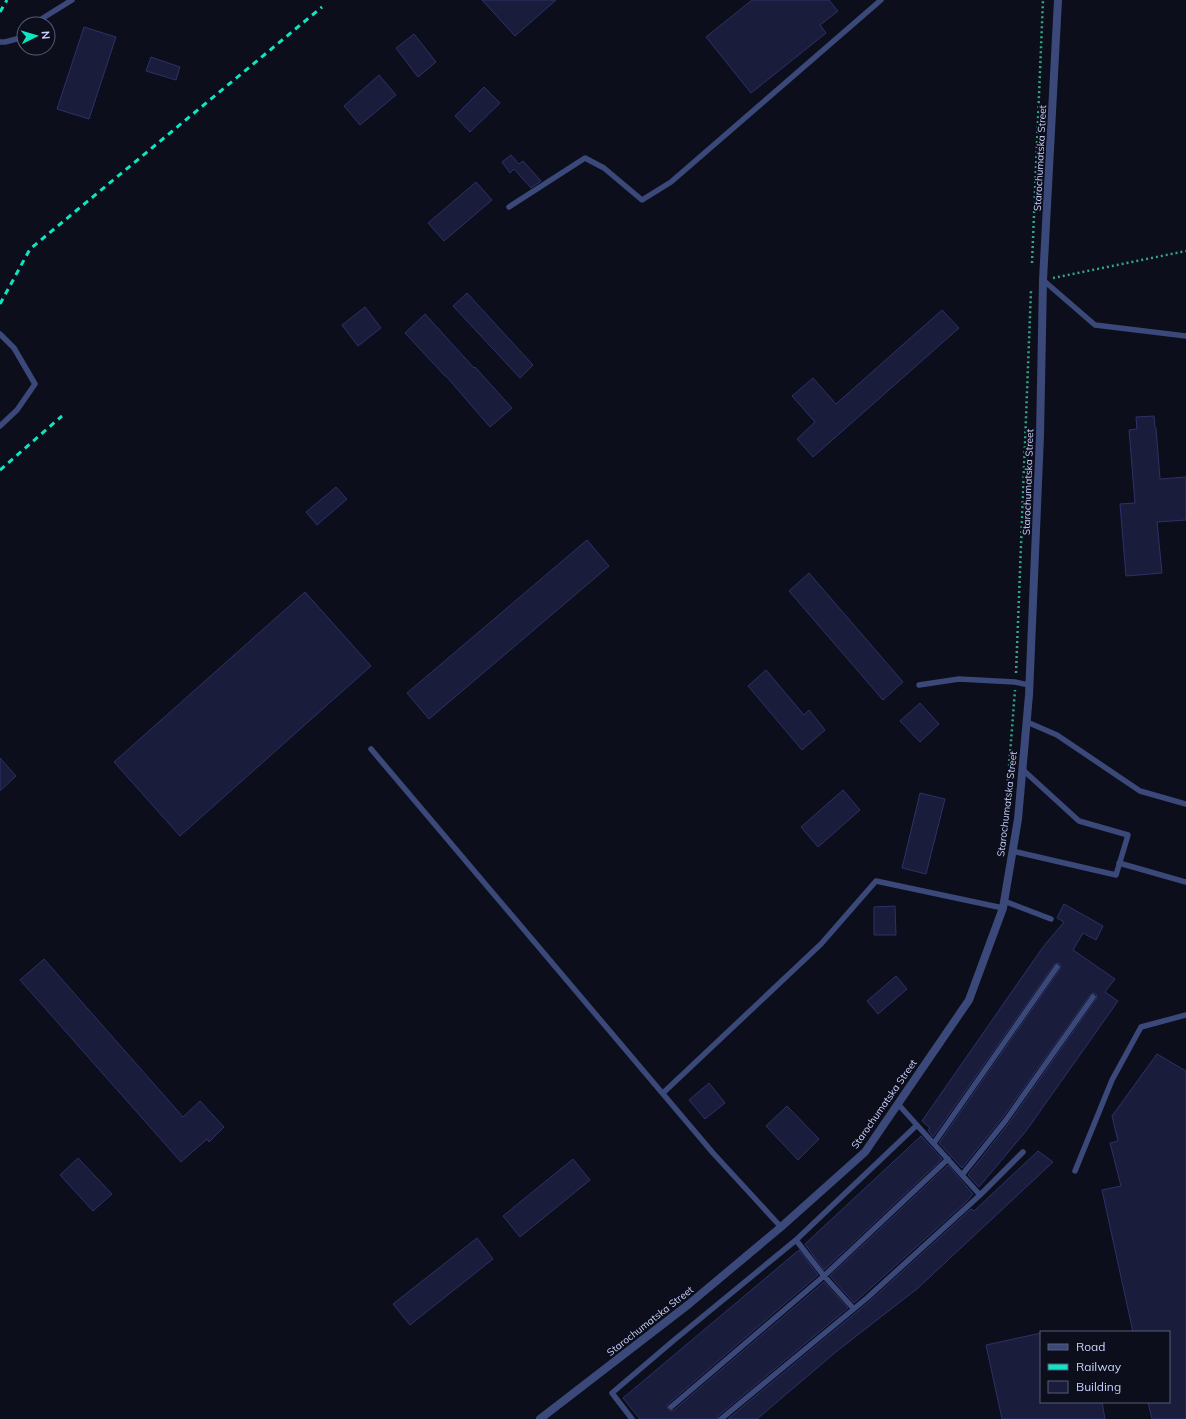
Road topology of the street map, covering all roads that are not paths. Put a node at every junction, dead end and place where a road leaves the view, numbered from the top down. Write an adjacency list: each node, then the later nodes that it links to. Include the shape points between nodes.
1 (72, 0): 4 (lane)
2 (881, 0): 7 (lane, via 671,182 642,200 604,168 585,158)
3 (1058, 0): 8 (street, Starochumatska Street)
4 (46, 16)
5 (16, 39): 6 (lane)
6 (0, 42)
7 (509, 207)
8 (1043, 280): 10 (lane, via 1095,326); 13 (street, Starochumatska Street, via 1040,436)
9 (0, 334): 11 (lane, via 14,348 35,384 17,410)
10 (1186, 336)
11 (0, 426)
12 (920, 685): 13 (lane, via 959,679)
13 (1029, 685): 14 (street, Starochumatska Street)
14 (1026, 722): 16 (street, Starochumatska Street); 17 (lane, via 1057,734 1140,791)
15 (371, 749): 26 (lane)
16 (1022, 769): 18 (street, Starochumatska Street, via 1018,819); 19 (lane, via 1079,820 1128,835)
17 (1186, 804)
18 (1012, 851): 19 (lane, via 1116,875); 21 (street, Starochumatska Street)
19 (1119, 864): 20 (lane)
20 (1186, 882)
21 (1003, 905): 22 (lane); 26 (lane, via 876,881 821,944); 27 (street, Starochumatska Street, via 969,1000)
22 (1051, 919)
23 (1057, 967): 29 (lane)
24 (1094, 997): 33 (lane, via 1006,1120)
25 (1186, 1015): 32 (lane, via 1141,1027 1112,1080)
26 (663, 1093): 35 (lane, via 713,1153)
27 (898, 1104): 28 (lane); 35 (street, Starochumatska Street, via 865,1152)
28 (917, 1124): 29 (lane); 36 (lane)
29 (934, 1143): 31 (lane)
30 (1023, 1152): 34 (lane)
31 (948, 1159): 33 (lane); 37 (lane)
32 (1075, 1171)
33 (962, 1175): 34 (lane)
34 (980, 1194): 38 (lane)
35 (781, 1227): 40 (street, Starochumatska Street, via 689,1304)
36 (796, 1240): 37 (lane); 41 (lane, via 612,1393)
37 (824, 1276): 38 (lane); 39 (lane)
38 (854, 1308): 42 (lane)
39 (672, 1407)
40 (540, 1419)
41 (632, 1419)
42 (721, 1419)

